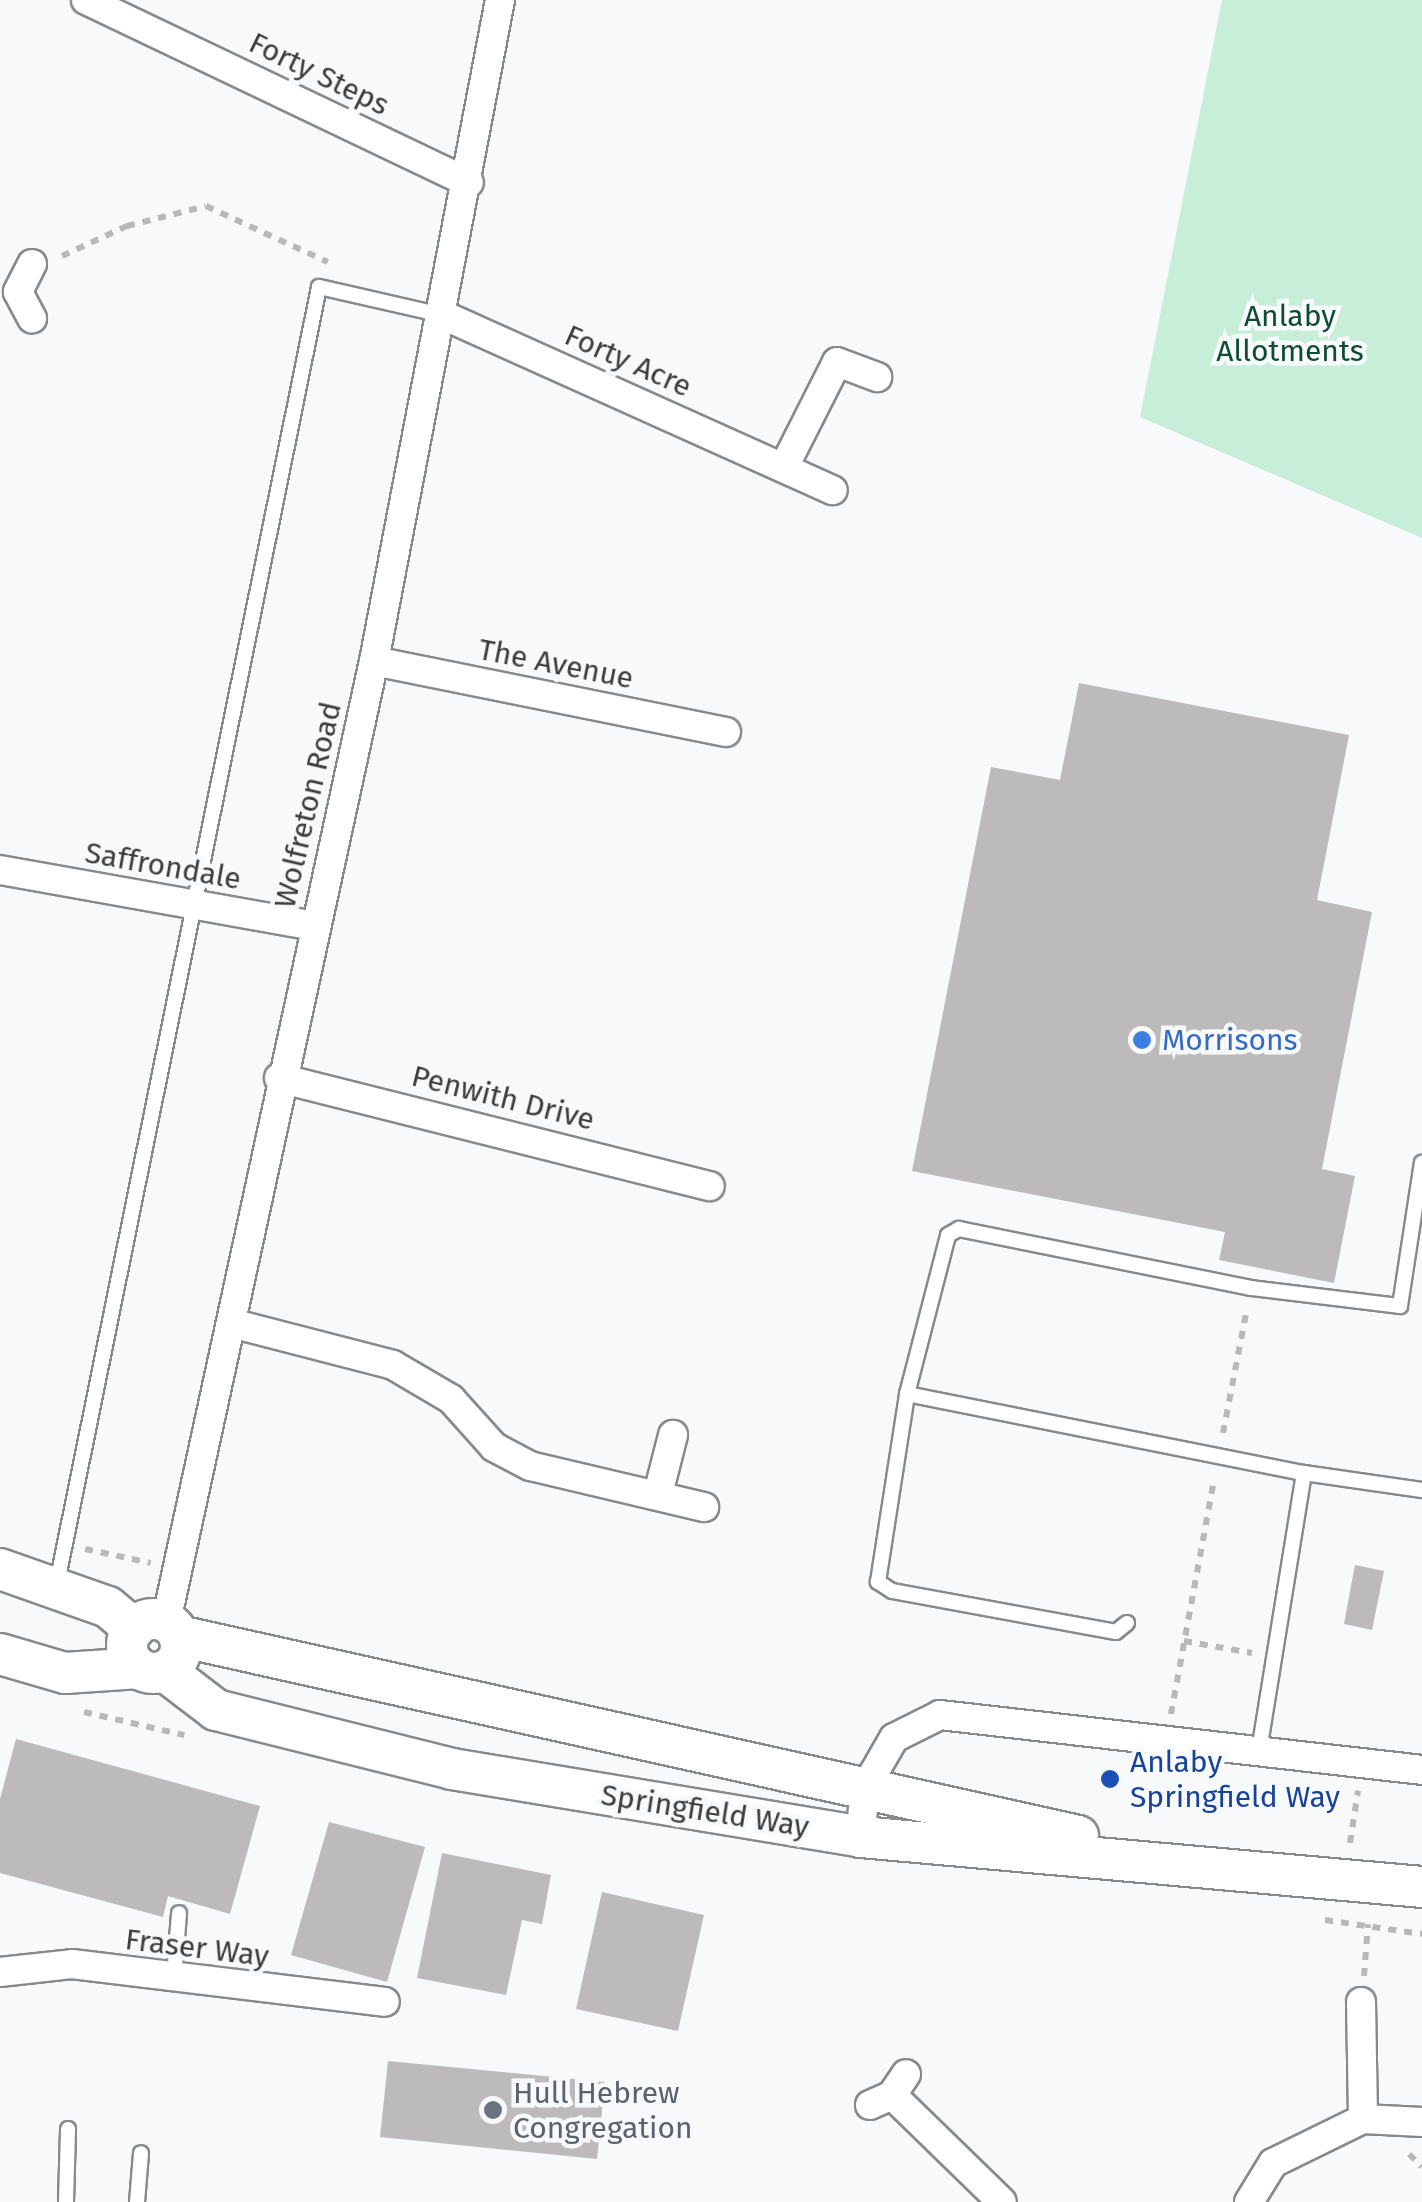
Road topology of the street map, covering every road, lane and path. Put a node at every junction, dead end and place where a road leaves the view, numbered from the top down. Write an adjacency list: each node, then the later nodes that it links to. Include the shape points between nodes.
1 (86, 0): 3 (street, Forty Steps)
2 (500, 0): 3 (street, Wolfreton Road)
3 (469, 183): 7 (street, Wolfreton Road)
4 (32, 264): 5 (path, via 80,251 128,226 206,206); 6 (street)
5 (342, 269)
6 (9, 291): 8 (street)
7 (444, 316): 10 (street, Forty Acre); 12 (street, Wolfreton Road); 15 (lane, via 319,287)
8 (32, 318)
9 (877, 376): 10 (street, via 836,362)
10 (785, 464): 11 (street, Forty Acre)
11 (833, 490)
12 (374, 660): 13 (street, The Avenue); 16 (street, Wolfreton Road)
13 (726, 732)
14 (0, 870): 15 (street, Saffrondale)
15 (193, 904): 16 (street, Saffrondale); 30 (lane)
16 (314, 926): 17 (street, Wolfreton Road)
17 (279, 1078): 19 (street, Penwith Drive); 21 (street, Wolfreton Road)
18 (1422, 1163): 20 (lane, via 1400,1306)
19 (710, 1186)
20 (1251, 1288): 22 (lane, via 952,1231 943,1244); 24 (path)
21 (231, 1322): 27 (street, via 393,1365 451,1398 494,1447 530,1466); 33 (street, Wolfreton Road)
22 (908, 1394): 24 (lane); 31 (lane, via 878,1582 892,1591 1116,1632)
23 (673, 1435): 27 (street)
24 (1218, 1455): 25 (lane); 32 (path)
25 (1304, 1473): 26 (lane); 35 (lane)
26 (1422, 1490)
27 (658, 1494): 28 (street)
28 (704, 1507)
29 (0, 1569): 30 (main road, Springfield Way)
30 (56, 1589): 33 (main road, Springfield Way, via 108,1607)
31 (1126, 1623)
32 (1184, 1641): 35 (path); 36 (path)
33 (157, 1645): 34 (main road, Springfield Way, via 65,1673); 40 (main road, Springfield Way, via 247,1646 459,1701); 41 (main road, Springfield Way, via 216,1710 452,1769)
34 (0, 1654)
35 (1272, 1657): 37 (lane)
36 (1166, 1740): 37 (street); 40 (street, via 940,1716 894,1738)
37 (1259, 1752): 38 (street)
38 (1363, 1761): 39 (street); 43 (path)
39 (1422, 1770)
40 (864, 1790): 41 (street); 42 (main road, Springfield Way)
41 (861, 1837): 42 (main road, Springfield Way)
42 (1266, 1876): 43 (main road, Springfield Way)
43 (1345, 1882): 44 (main road, Springfield Way)
44 (1422, 1887)
45 (179, 1913): 48 (lane)
46 (1422, 1934): 50 (path, via 1369,1926)
47 (0, 1972): 48 (street, Fraser Way, via 72,1964)
48 (174, 1977): 49 (street, Fraser Way)
49 (385, 2002)
50 (1361, 2002): 52 (street)
51 (890, 2092): 58 (street)
52 (1363, 2119): 53 (street); 59 (street, via 1273,2163)
53 (1422, 2122)
54 (68, 2129): 56 (lane)
55 (141, 2153): 57 (lane)
56 (66, 2202)
57 (137, 2202)
58 (1002, 2202)
59 (1248, 2202)

